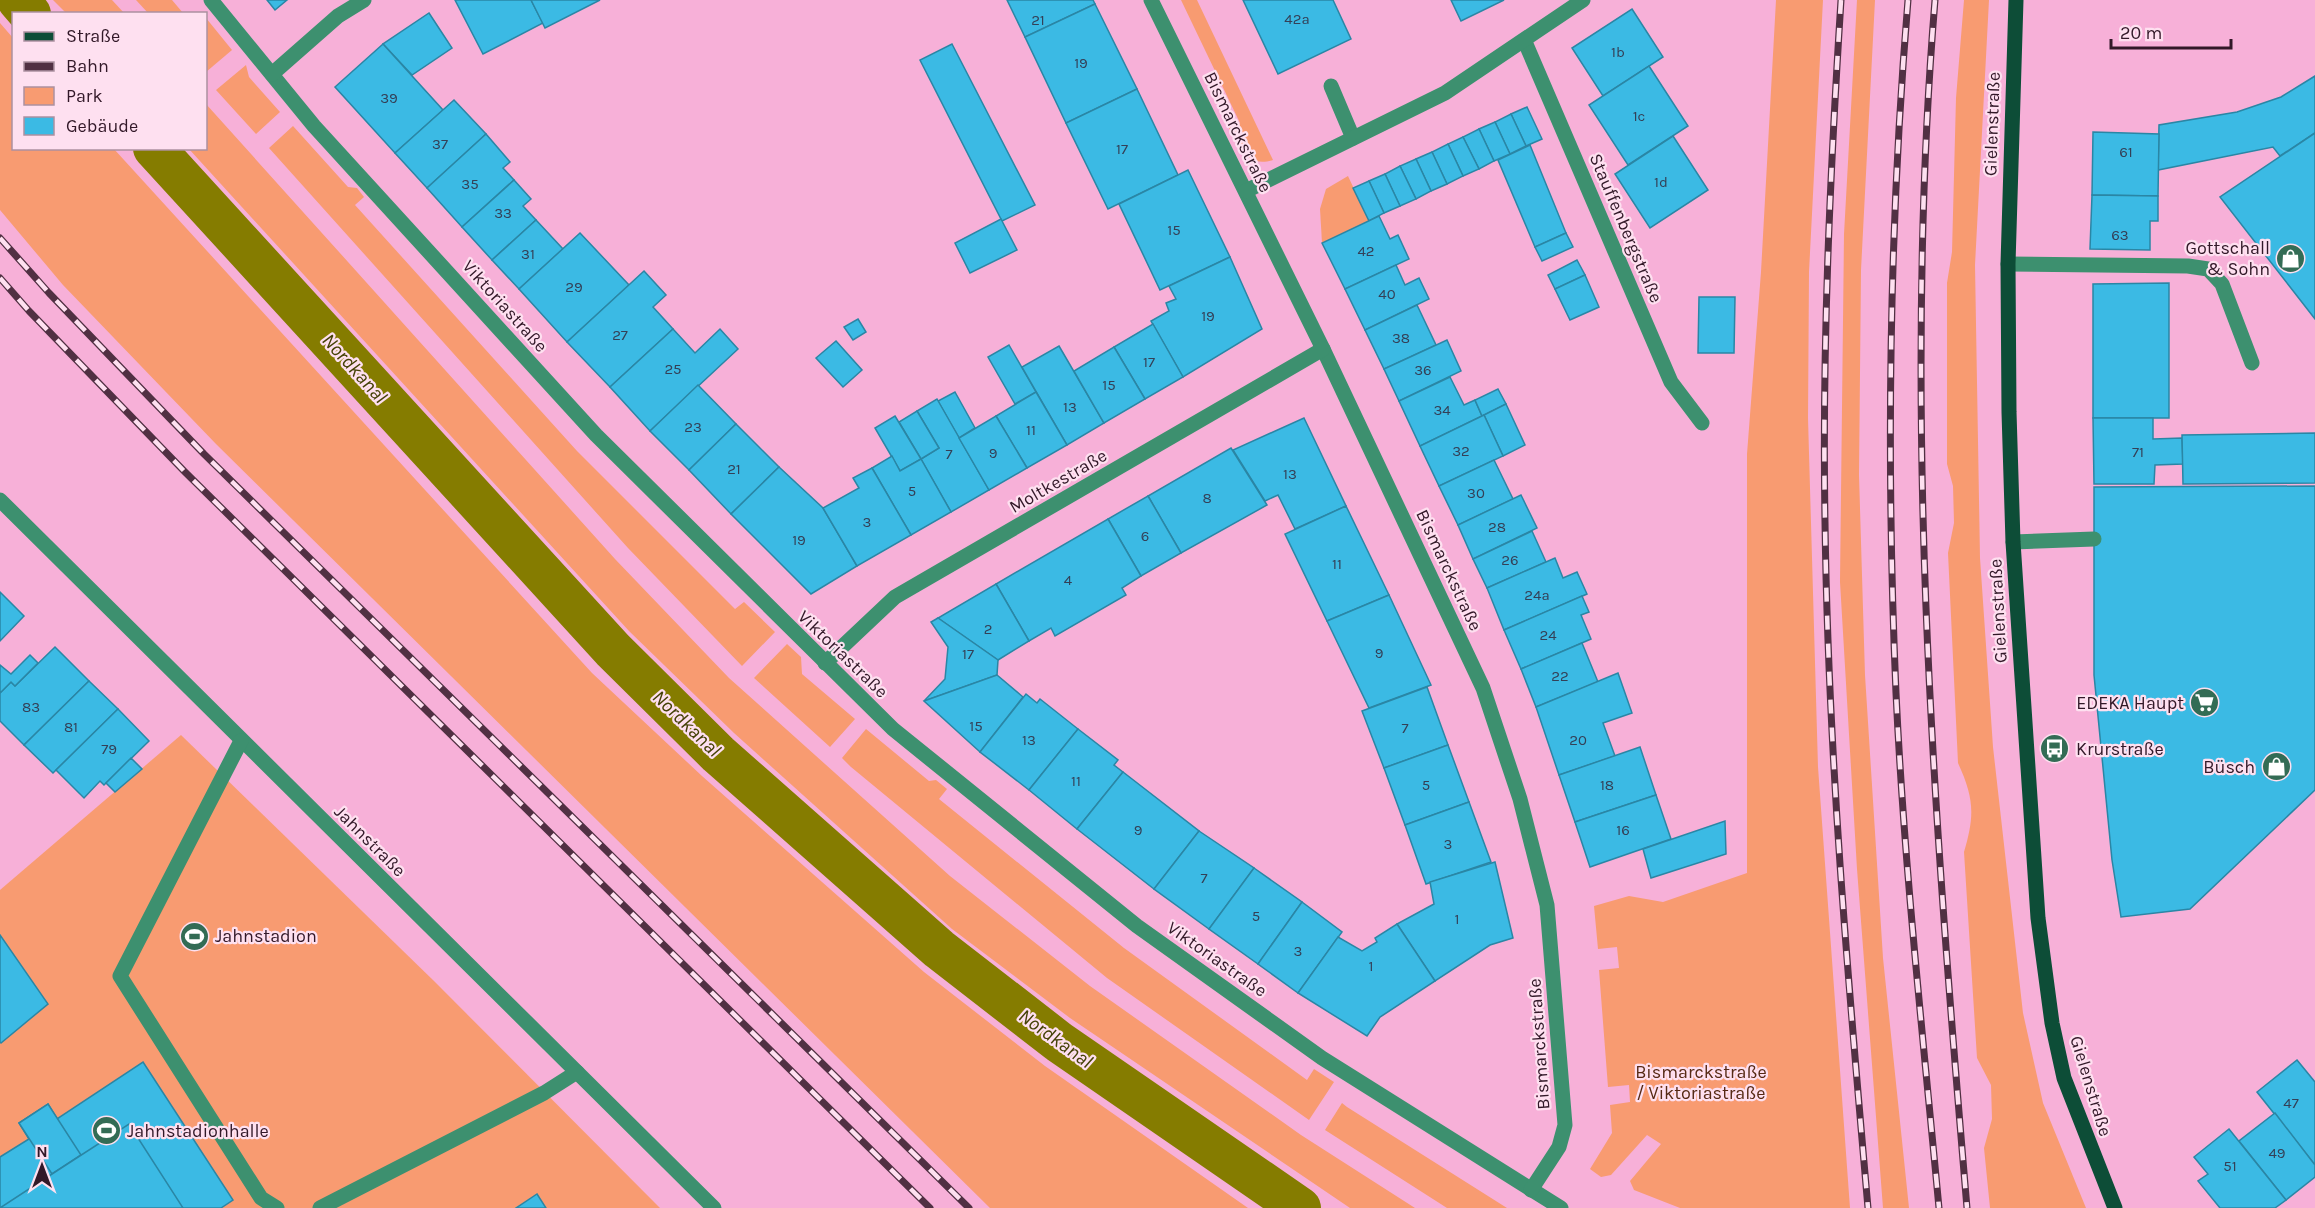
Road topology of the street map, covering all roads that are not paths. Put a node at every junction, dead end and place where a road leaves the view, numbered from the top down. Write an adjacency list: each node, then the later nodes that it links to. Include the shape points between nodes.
1 (211, 0): 7 (street, Viktoriastraße)
2 (364, 0): 7 (street, via 338,16)
3 (1151, 0): 10 (street, Bismarckstraße)
4 (1583, 0): 6 (street)
5 (2016, 0): 11 (main road, Gielenstraße)
6 (1525, 42): 9 (street, via 1445,93); 14 (street, Stauffenbergstraße, via 1671,382)
7 (272, 74): 18 (street, Viktoriastraße, via 314,126 596,435)
8 (1331, 86): 9 (street)
9 (1353, 138): 10 (street)
10 (1246, 191): 12 (street, Bismarckstraße)
11 (2008, 264): 13 (street, via 2208,269 2222,284); 17 (main road, Gielenstraße)
12 (1323, 349): 18 (street, Moltkestraße, via 895,597); 21 (street, Bismarckstraße, via 1483,688 1536,853 1551,942 1565,1125 1559,1147)
13 (2252, 363)
14 (1702, 423)
15 (0, 500): 19 (street, Jahnstraße)
16 (2094, 539): 17 (street)
17 (2013, 542): 26 (main road, Gielenstraße, via 2038,918 2052,1023 2064,1078)
18 (825, 663): 21 (street, Viktoriastraße, via 893,729 1137,926 1322,1058)
19 (241, 741): 20 (street, Jahnstraße); 22 (street, via 120,976 261,1198)
20 (577, 1072): 23 (street, via 544,1093); 24 (street, Jahnstraße)
21 (1531, 1190): 25 (street, Viktoriastraße)
22 (278, 1208)
23 (320, 1208)
24 (714, 1208)
25 (1561, 1208)
26 (2115, 1208)

